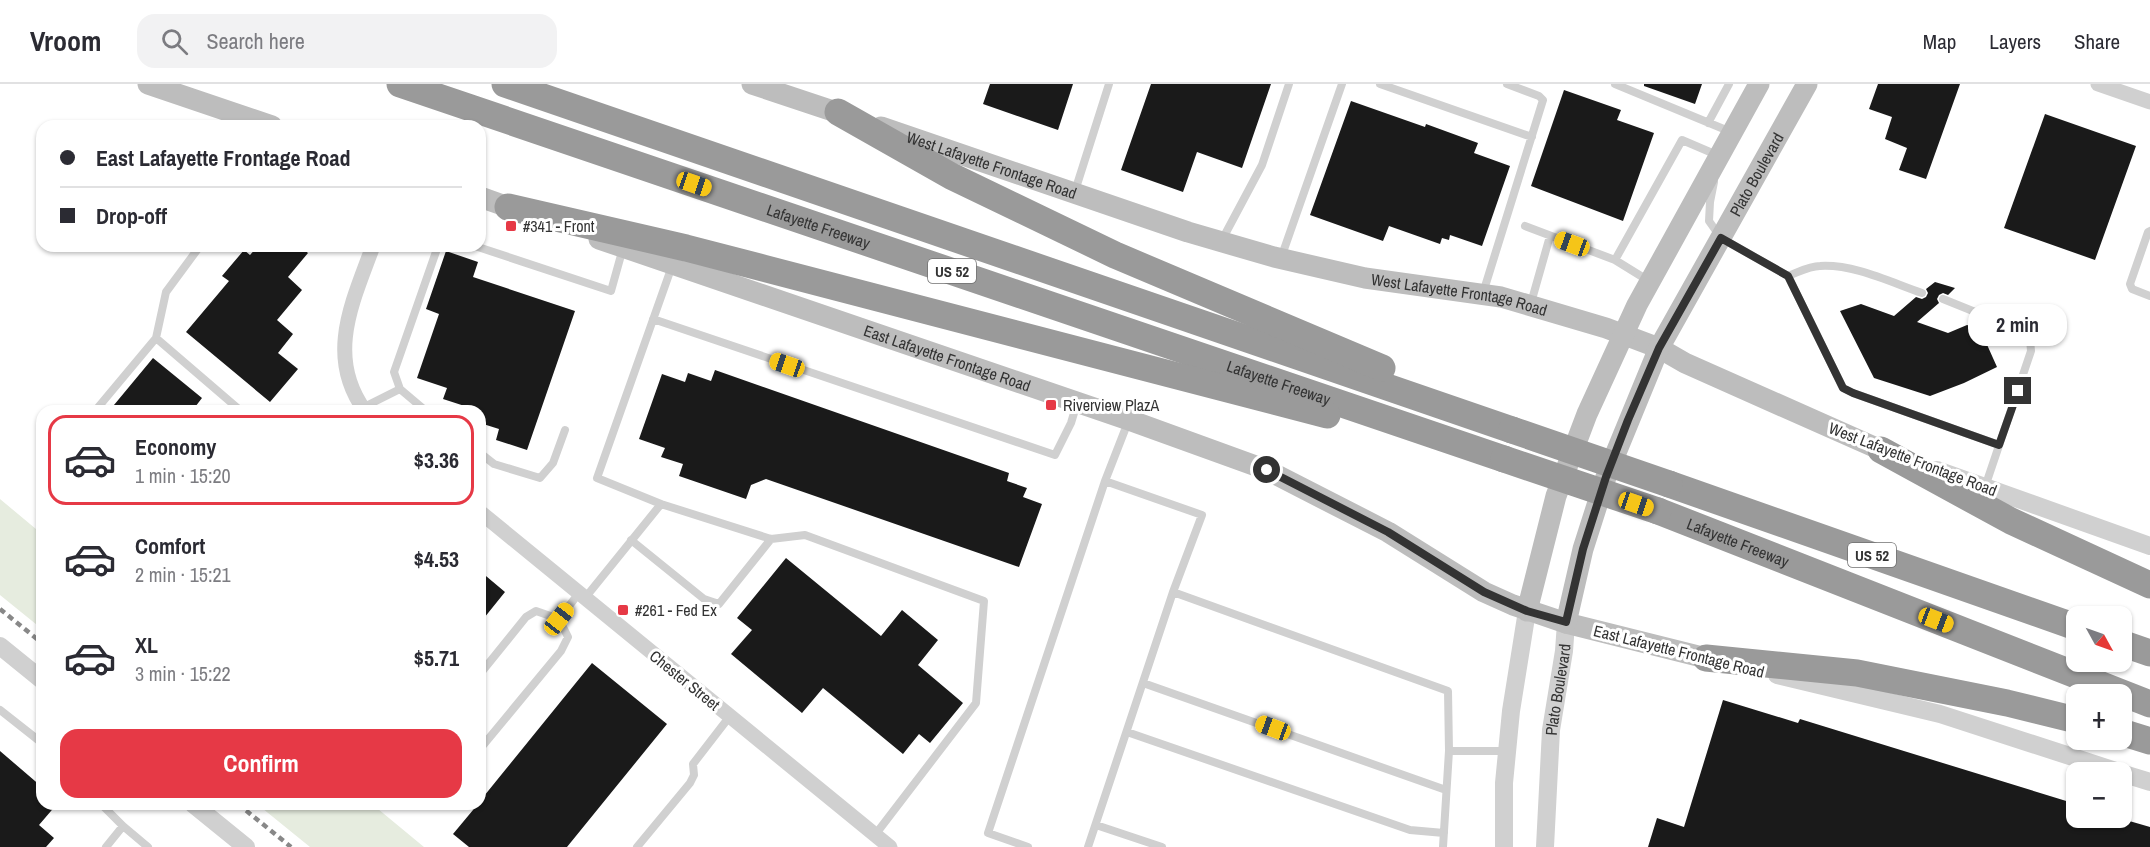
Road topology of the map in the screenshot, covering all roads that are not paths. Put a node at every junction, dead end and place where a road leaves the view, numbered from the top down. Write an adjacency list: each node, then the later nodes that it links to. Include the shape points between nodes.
1 (148, 84): 17 (main road)
2 (400, 84): 61 (highway, Lafayette Freeway / US 52)
3 (505, 84): 57 (highway, Lafayette Freeway / US 52)
4 (752, 84): 16 (main road, West Lafayette Frontage Road)
5 (1109, 84): 22 (lane)
6 (1289, 84): 29 (lane, via 1262,165)
7 (1342, 84): 36 (lane)
8 (1380, 84): 20 (lane)
9 (1507, 84): 20 (lane, via 1542,97)
10 (1616, 84): 18 (lane)
11 (1729, 84): 18 (lane)
12 (1759, 84): 19 (main road)
13 (1807, 84): 28 (main road, Plato Boulevard)
14 (2098, 84): 15 (street)
15 (2150, 102)
16 (838, 112): 22 (main road, West Lafayette Frontage Road); 57 (highway, via 951,176 1115,255 1376,366)
17 (238, 120)
18 (1708, 123): 19 (lane)
19 (1732, 133): 21 (main road)
20 (1532, 137): 41 (lane)
21 (1720, 156): 28 (lane, via 1709,212); 37 (lane, via 1682,140); 39 (main road)
22 (1075, 193): 29 (main road, West Lafayette Frontage Road)
23 (486, 199): 24 (main road, East Lafayette Frontage Road)
24 (508, 207): 30 (main road, East Lafayette Frontage Road); 35 (highway)
25 (1525, 226): 27 (lane)
26 (2150, 231): 42 (lane, via 2130,284 2132,289)
27 (1550, 236): 37 (lane); 44 (lane)
28 (1721, 238): 38 (lane); 48 (main road, Plato Boulevard)
29 (1221, 242): 36 (main road, West Lafayette Frontage Road)
30 (623, 247): 31 (lane, via 611,291); 35 (main road, East Lafayette Frontage Road)
31 (486, 250)
32 (196, 252): 47 (lane, via 166,292)
33 (371, 252): 53 (street, via 348,317 345,338 348,372)
34 (436, 252): 49 (lane, via 394,372)
35 (676, 255): 45 (lane); 50 (main road, East Lafayette Frontage Road); 61 (highway)
36 (1281, 258): 41 (main road, West Lafayette Frontage Road, via 1365,278)
37 (1615, 260): 39 (lane)
38 (1788, 276): 40 (lane, via 1818,266 1835,266); 59 (lane, via 1843,388)
39 (1650, 282): 46 (main road)
40 (1922, 293)
41 (1482, 294): 44 (main road, West Lafayette Frontage Road)
42 (2150, 296)
43 (1943, 299): 59 (lane, via 2020,330 2030,339 2031,351)
44 (1530, 306): 46 (main road, West Lafayette Frontage Road)
45 (653, 319): 50 (lane, via 1055,455); 65 (lane, via 597,478)
46 (1622, 334): 48 (main road, West Lafayette Frontage Road); 73 (main road, via 1556,496)
47 (156, 338): 51 (lane); 52 (lane)
48 (1659, 348): 60 (main road, West Lafayette Frontage Road); 75 (main road, Plato Boulevard, via 1606,477 1583,549)
49 (400, 389): 54 (lane); 55 (lane)
50 (1077, 402): 56 (main road, East Lafayette Frontage Road)
51 (100, 405)
52 (234, 405)
53 (359, 405)
54 (370, 405)
55 (419, 405)
56 (1129, 420): 63 (lane); 73 (main road, East Lafayette Frontage Road, via 1267,470 1388,532 1484,592)
57 (1503, 427): 76 (highway, Lafayette Freeway / US 52, bridge)
58 (565, 430): 62 (lane, via 553,463 540,478 494,464)
59 (1999, 445): 64 (lane)
60 (1881, 450): 64 (street, West Lafayette Frontage Road); 70 (highway, via 2011,521)
61 (1494, 455): 84 (highway, Lafayette Freeway / US 52, bridge, via 1658,511)
62 (486, 458)
63 (1105, 481): 71 (lane, via 1202,514); 110 (lane, via 988,833)
64 (1985, 487): 69 (street, West Lafayette Frontage Road)
65 (661, 504): 67 (lane); 68 (lane)
66 (486, 517): 72 (street, Chester Street)
67 (771, 539): 68 (lane, via 719,604 704,599); 104 (lane, via 805,535 984,601 976,703)
68 (631, 540): 72 (lane)
69 (2150, 546)
70 (2150, 585)
71 (1173, 592): 83 (lane); 93 (lane, via 1448,691)
72 (582, 596): 74 (lane); 86 (street, Chester Street)
73 (1527, 611): 75 (main road, East Lafayette Frontage Road); 94 (street)
74 (559, 619): 81 (lane, via 536,612 526,617); 91 (lane, via 568,637 561,651)
75 (1566, 622): 80 (main road, East Lafayette Frontage Road); 115 (street, Plato Boulevard, via 1551,730)
76 (2066, 623)
77 (0, 646): 82 (street)
78 (2132, 647): 79 (highway)
79 (2150, 653)
80 (1706, 658): 87 (highway, via 1857,673); 95 (street, East Lafayette Frontage Road, via 1940,714)
81 (486, 667)
82 (36, 675)
83 (1143, 683): 88 (lane); 98 (lane)
84 (2150, 704)
85 (0, 710): 90 (lane)
86 (730, 716): 104 (street, Chester Street); 108 (lane, via 693,764 690,783)
87 (2066, 718)
88 (1126, 732): 101 (lane); 103 (lane, via 1410,830)
89 (2132, 735): 92 (highway)
90 (36, 738)
91 (486, 741)
92 (2150, 741)
93 (1449, 751): 94 (lane); 98 (lane)
94 (1507, 751): 114 (street)
95 (2086, 762)
96 (2132, 777): 97 (street, East Lafayette Frontage Road)
97 (2150, 782)
98 (1446, 789): 103 (lane)
99 (107, 810): 102 (lane)
100 (200, 810): 107 (street)
101 (1096, 825): 111 (lane); 112 (lane)
102 (123, 826): 105 (lane); 106 (lane)
103 (1444, 833): 113 (lane)
104 (876, 835): 109 (street, Chester Street)
105 (106, 847)
106 (148, 847)
107 (246, 847)
108 (637, 847)
109 (890, 847)
110 (1028, 847)
111 (1088, 847)
112 (1162, 847)
113 (1443, 847)
114 (1503, 847)
115 (1545, 847)

